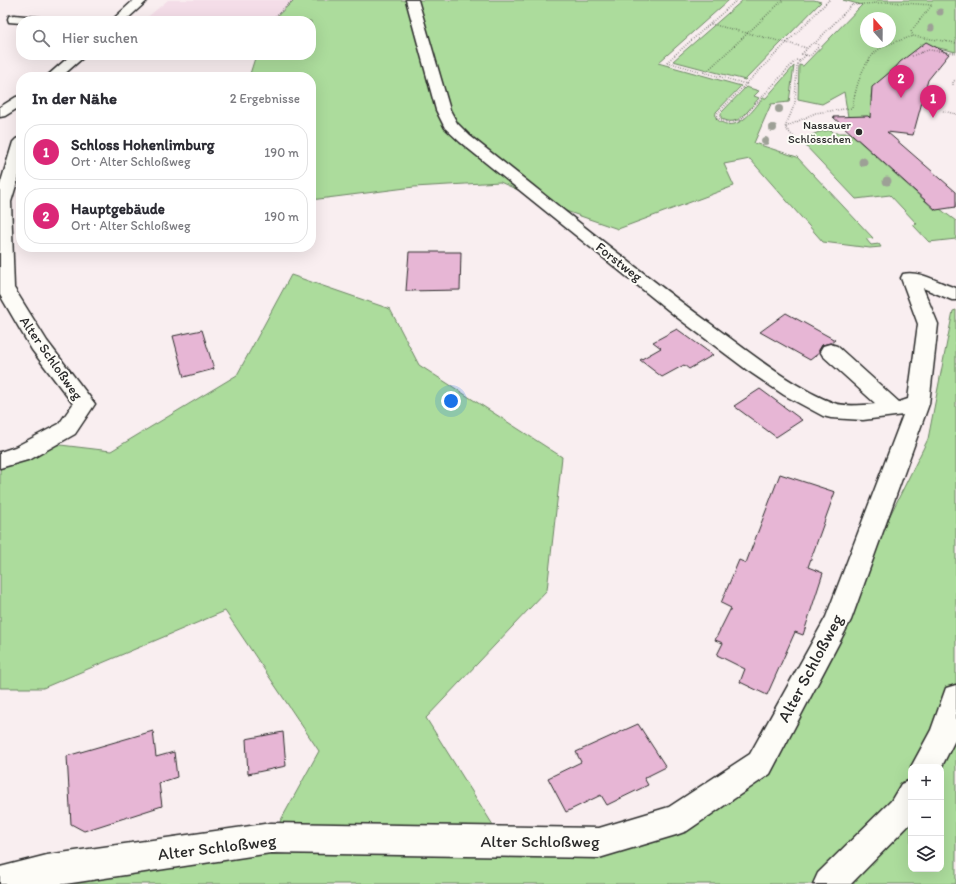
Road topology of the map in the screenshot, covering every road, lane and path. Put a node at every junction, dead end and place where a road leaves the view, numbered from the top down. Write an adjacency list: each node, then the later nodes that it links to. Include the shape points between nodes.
1 (142, 0): 7 (street)
2 (292, 0): 8 (path)
3 (412, 0): 35 (street, Forstweg, via 443,110 450,125 464,139 685,314 792,390 831,411 863,413)
4 (737, 0): 9 (path)
5 (783, 0): 10 (path)
6 (826, 0): 12 (path)
7 (123, 16)
8 (275, 16)
9 (711, 24): 10 (path); 22 (path, via 667,62)
10 (746, 33): 12 (path); 22 (path)
11 (913, 36): 13 (path); 14 (path, via 911,31 932,5 890,2 852,5); 30 (path, via 880,49 872,57 855,93 852,108 815,113)
12 (786, 43): 15 (path); 24 (path)
13 (956, 43)
14 (815, 44): 15 (path, via 812,43); 17 (path, via 820,45 810,56)
15 (807, 48): 17 (path, via 802,54)
16 (956, 53): 18 (path, via 937,49 922,50)
17 (806, 55): 20 (path)
18 (912, 56)
19 (73, 60): 21 (street)
20 (800, 61): 24 (path, via 796,60 741,120 726,123 717,118 718,113); 30 (path, via 797,65 795,103)
21 (59, 72)
22 (705, 73): 24 (path)
23 (956, 80): 25 (path, via 953,81)
24 (746, 84)
25 (953, 85)
26 (16, 103): 28 (street)
27 (944, 111): 29 (path)
28 (0, 113)
29 (956, 114)
30 (785, 128): 31 (path)
31 (795, 138)
32 (16, 159): 36 (street, Alter Schloßweg, via 3,202 5,288 39,346 84,404 67,429 23,454)
33 (955, 296): 35 (street, Alter Schloßweg, via 910,278 928,324)
34 (830, 351): 35 (street)
35 (906, 407): 40 (street, Alter Schloßweg, via 885,496 838,620 760,764 676,820 599,843 271,838 47,871)
36 (0, 460)
37 (956, 697): 38 (street)
38 (928, 764)
39 (908, 800): 41 (street, via 902,811)
40 (0, 883)
41 (829, 884)

